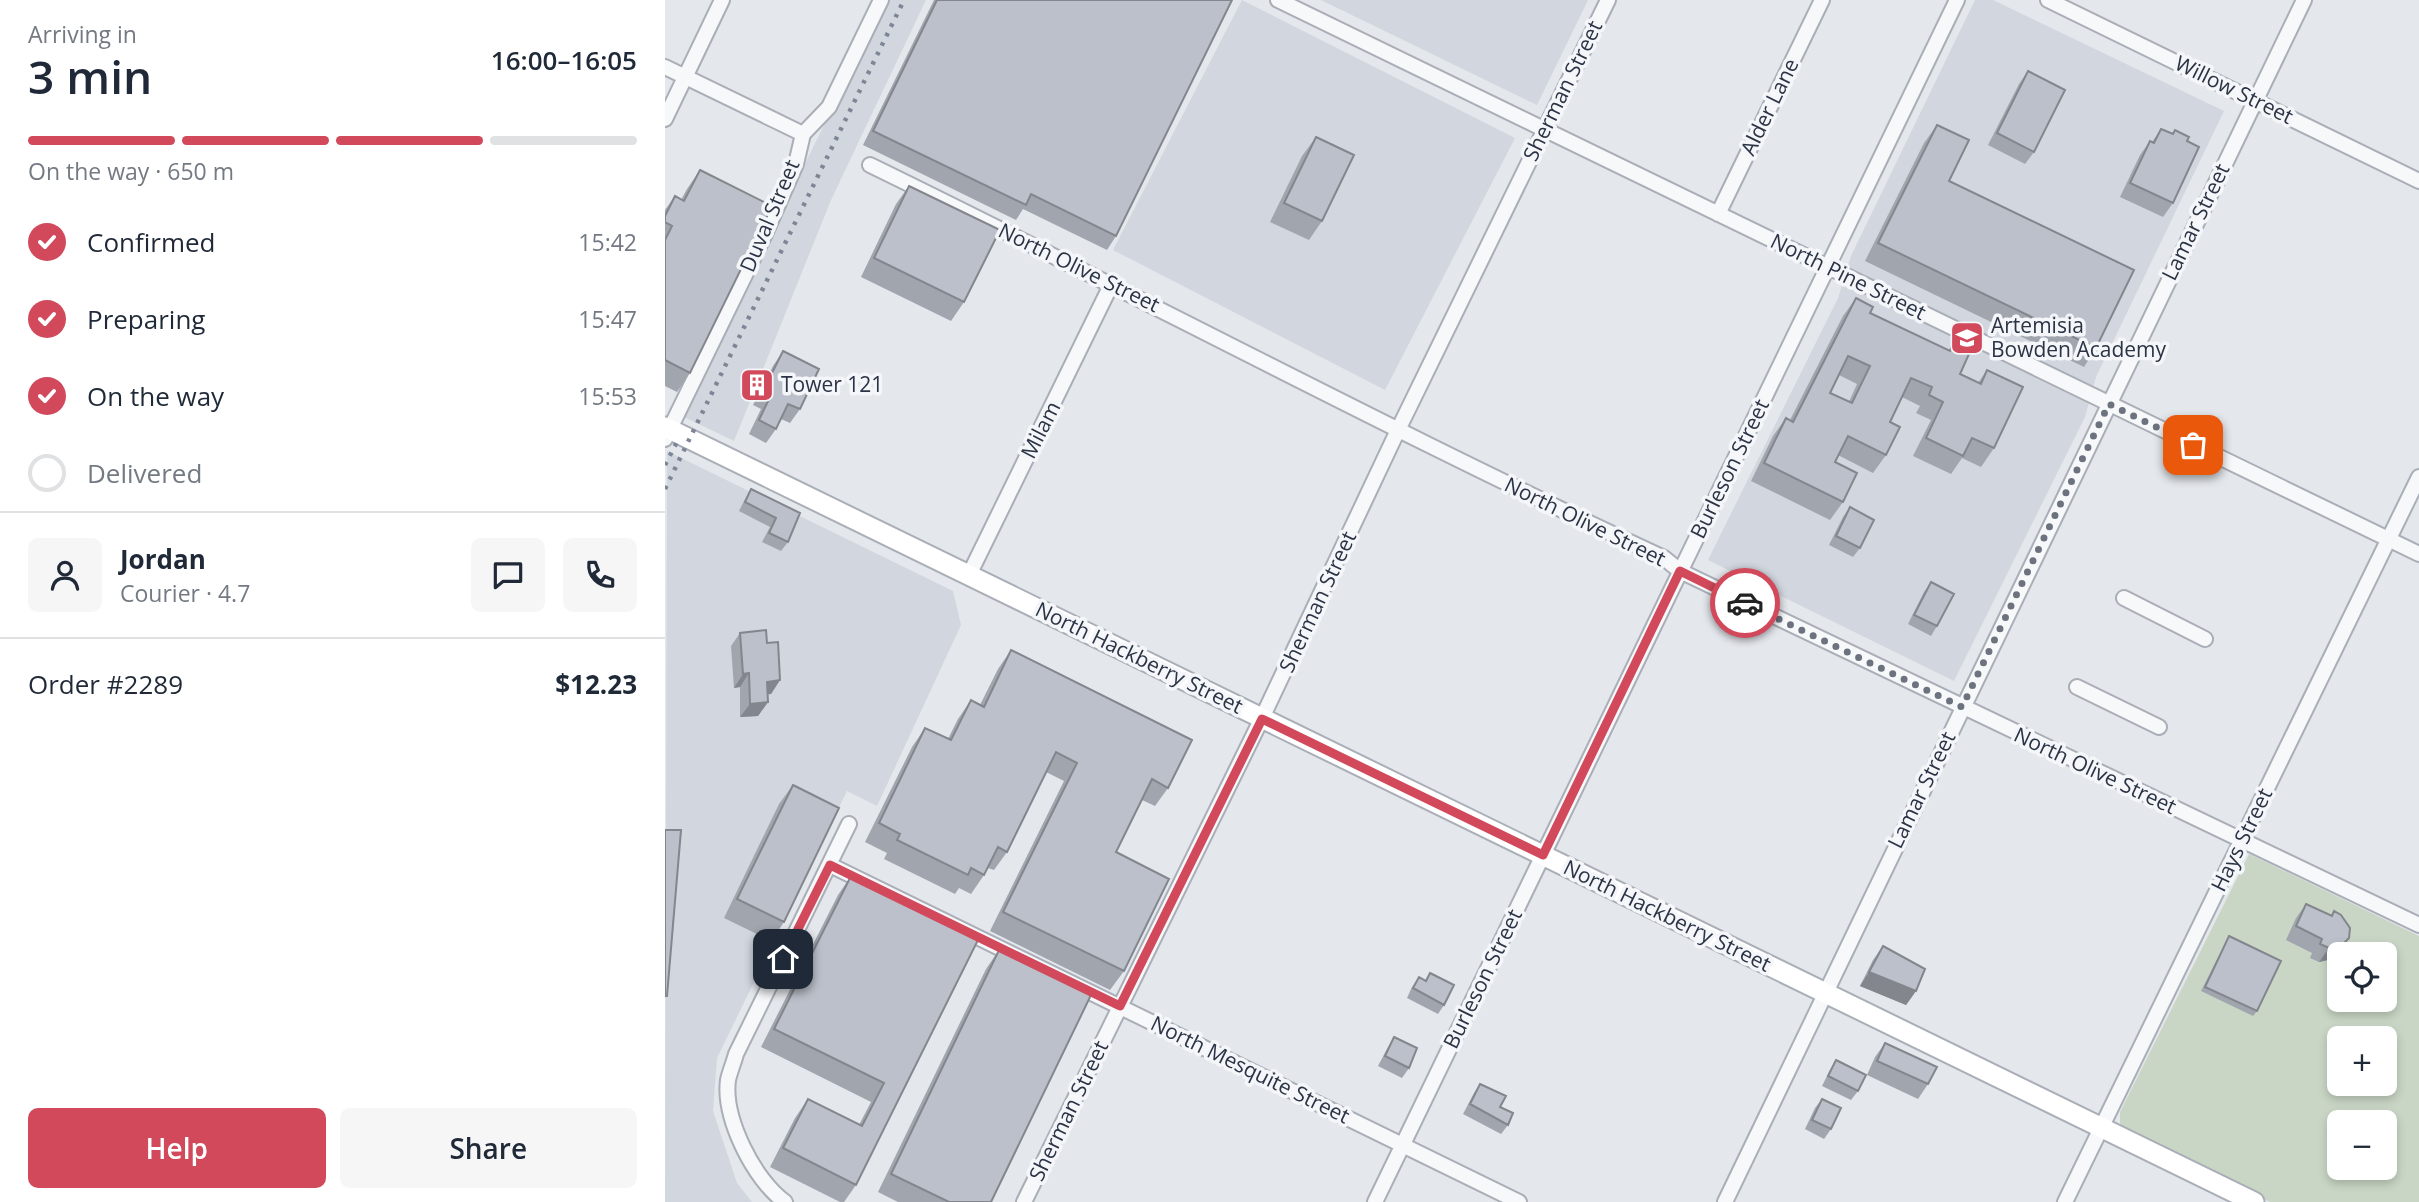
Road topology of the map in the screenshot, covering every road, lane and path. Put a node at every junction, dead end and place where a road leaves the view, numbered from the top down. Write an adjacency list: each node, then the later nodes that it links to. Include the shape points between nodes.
1 (722, 0): 10 (street)
2 (881, 0): 14 (street, Duval Street, via 829,107)
3 (1278, 0): 13 (street, North Pine Street)
4 (1608, 0): 13 (street, Sherman Street)
5 (1822, 0): 17 (street, Alder Lane)
6 (1957, 0): 18 (street, Burleson Street)
7 (2048, 0): 11 (street, Willow Street)
8 (2304, 0): 11 (street, Lamar Street)
9 (665, 66): 10 (street)
10 (685, 77): 12 (street); 14 (street)
11 (2255, 101): 16 (street, Willow Street); 20 (street, Lamar Street)
12 (665, 120)
13 (1542, 130): 17 (street, North Pine Street); 21 (street, Sherman Street)
14 (803, 134): 22 (street, Duval Street, via 796,164 765,234)
15 (870, 165): 19 (street, North Olive Street)
16 (2419, 181)
17 (1718, 214): 18 (street, North Pine Street)
18 (1828, 267): 20 (street, North Pine Street); 26 (street, Burleson Street)
19 (1112, 283): 21 (street, North Olive Street); 27 (street, Milam)
20 (2109, 404): 24 (street, North Pine Street); 31 (street, Lamar Street)
21 (1398, 430): 26 (street, North Olive Street, via 1664,558); 32 (street, Sherman Street)
22 (667, 432): 27 (main road, North Hackberry Street)
23 (2419, 477): 24 (street, Hays Street)
24 (2389, 540): 25 (street, North Pine Street); 35 (street, Hays Street)
25 (2419, 554)
26 (1680, 571): 31 (street, North Olive Street); 36 (street, Burleson Street)
27 (969, 575): 32 (main road, North Hackberry Street)
28 (2124, 598): 29 (street)
29 (2205, 639)
30 (2077, 687): 33 (street)
31 (1962, 707): 35 (street, North Olive Street); 39 (street, Lamar Street)
32 (1262, 719): 36 (main road, North Hackberry Street); 40 (street, Sherman Street)
33 (2159, 727)
34 (849, 824): 37 (street)
35 (2241, 840): 38 (street, North Olive Street); 41 (street, Hays Street)
36 (1543, 855): 39 (main road, North Hackberry Street); 42 (street, Burleson Street)
37 (830, 865): 40 (street, North Mesquite Street); 43 (street, via 736,1054 729,1080 728,1098 750,1163)
38 (2419, 925)
39 (1825, 992): 41 (main road, North Hackberry Street); 47 (street, Lamar Street)
40 (1120, 1006): 42 (street, North Mesquite Street); 44 (street, Sherman Street)
41 (2101, 1127): 48 (street, Hays Street); 49 (main road, North Hackberry Street)
42 (1403, 1144): 45 (street, Burleson Street); 46 (street, North Mesquite Street)
43 (785, 1202)
44 (1024, 1202)
45 (1375, 1202)
46 (1519, 1202)
47 (1725, 1202)
48 (2065, 1202)
49 (2254, 1202)

